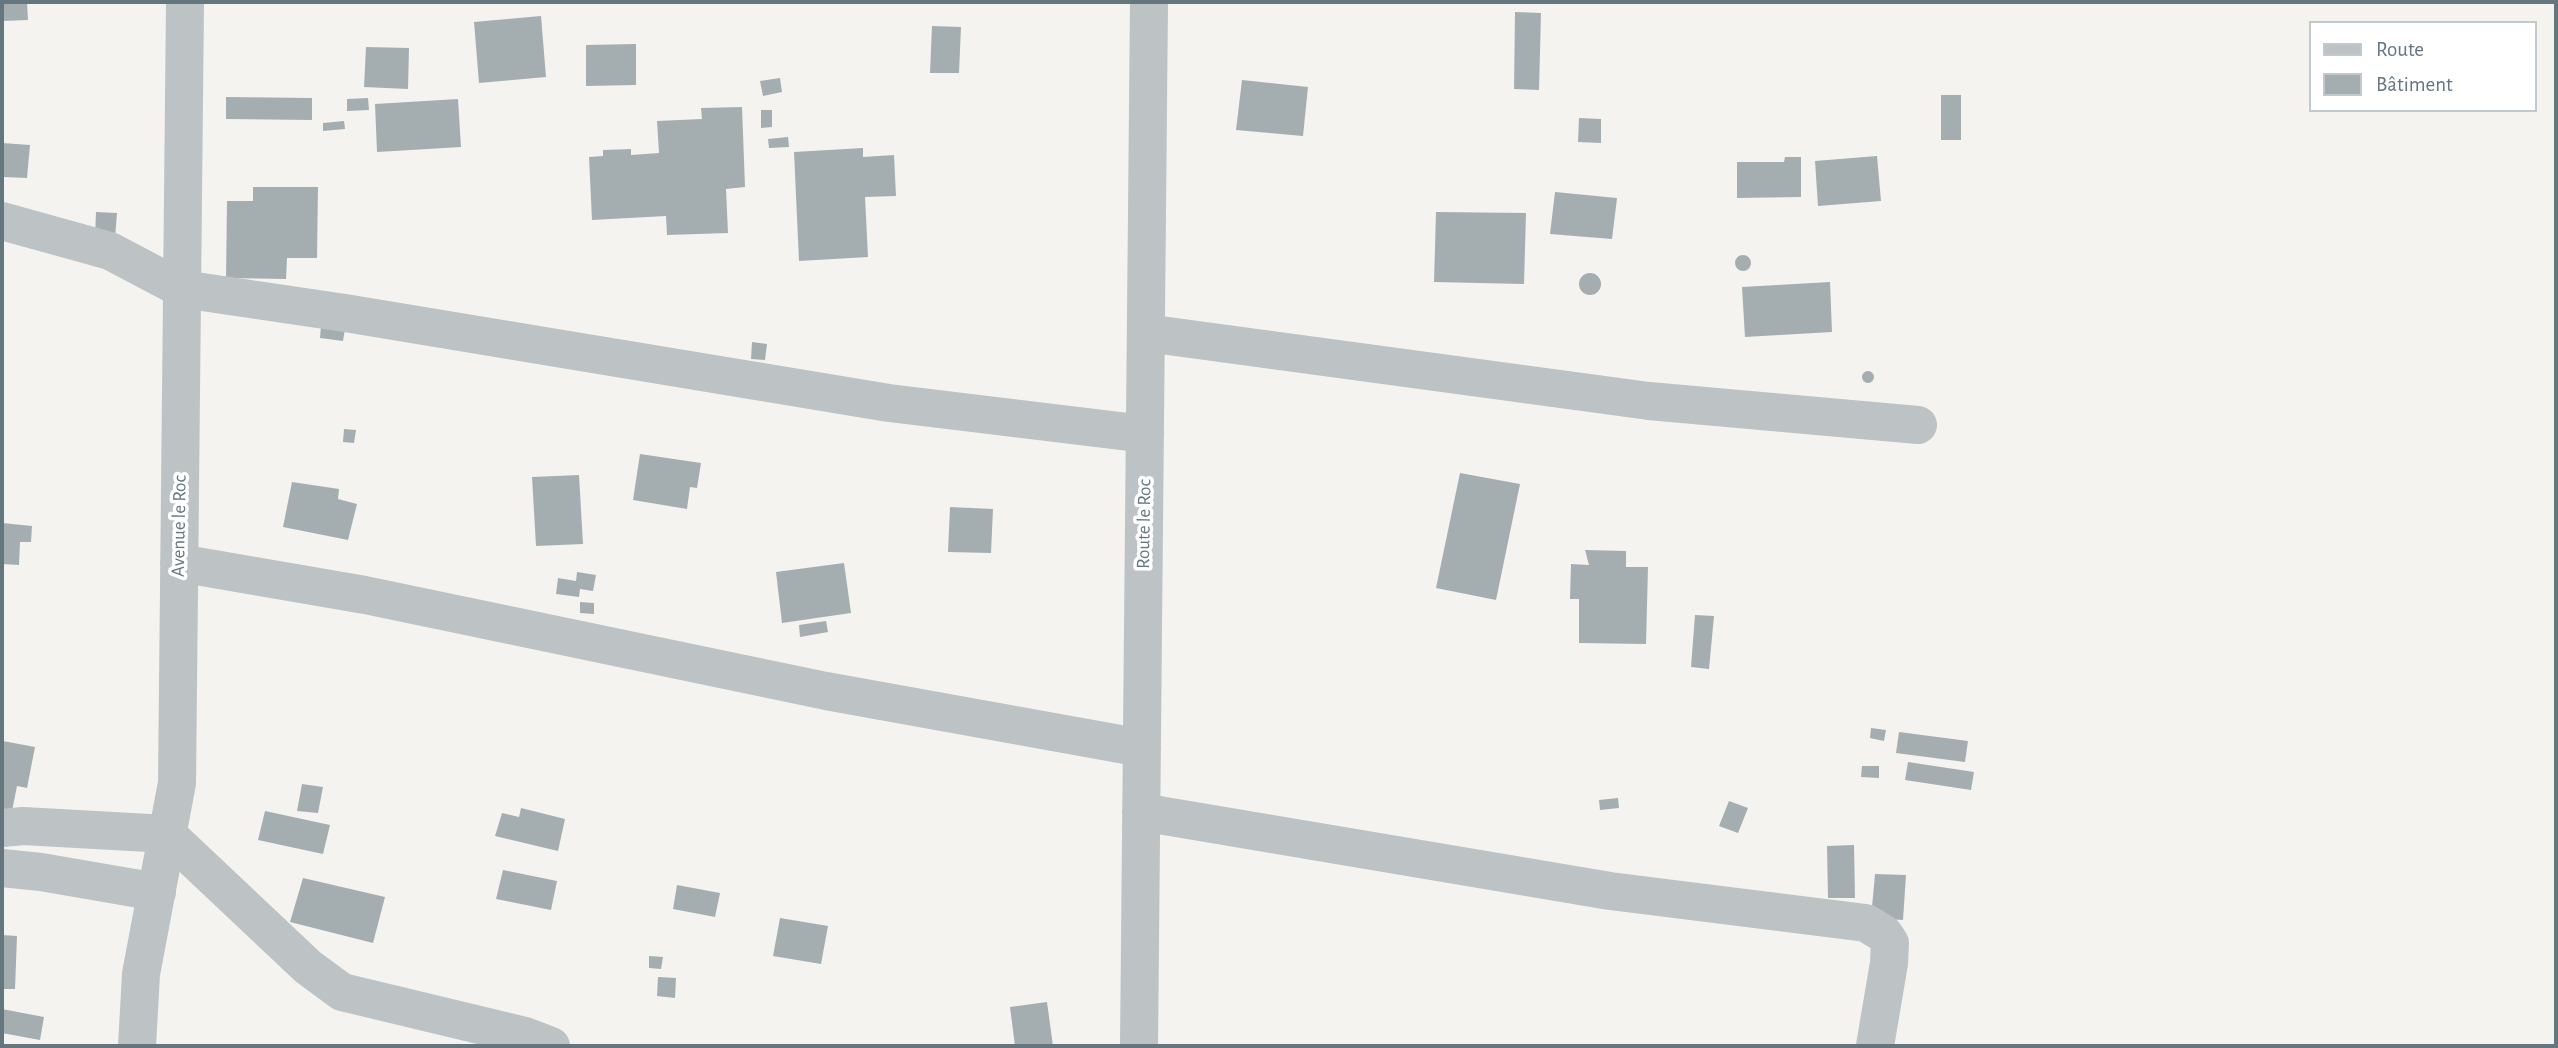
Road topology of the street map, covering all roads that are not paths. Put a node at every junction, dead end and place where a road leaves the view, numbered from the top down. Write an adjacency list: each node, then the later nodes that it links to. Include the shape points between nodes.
1 (185, 2): 4 (street, Avenue le Roc)
2 (1149, 2): 5 (street, Route le Roc)
3 (2, 221): 4 (street, via 110,251)
4 (182, 289): 7 (street, via 889,403); 8 (street, Avenue le Roc)
5 (1146, 333): 6 (street, via 1649,401); 7 (street, Route le Roc)
6 (1918, 425)
7 (1145, 434): 9 (street, Route le Roc)
8 (179, 563): 9 (street, via 365,595 826,691); 12 (street, Avenue le Roc, via 177,783)
9 (1142, 748): 10 (street, Route le Roc)
10 (1142, 812): 17 (street, Route le Roc); 18 (street, via 1610,891 1866,923 1884,934 1889,943)
11 (2, 828): 12 (street, via 23,825)
12 (167, 834): 14 (street, Avenue le Roc); 16 (street, via 308,967 342,992)
13 (2, 868): 14 (street)
14 (157, 892): 15 (street, Avenue le Roc, via 141,975)
15 (137, 1046)
16 (551, 1046)
17 (1139, 1046)
18 (1875, 1046)

